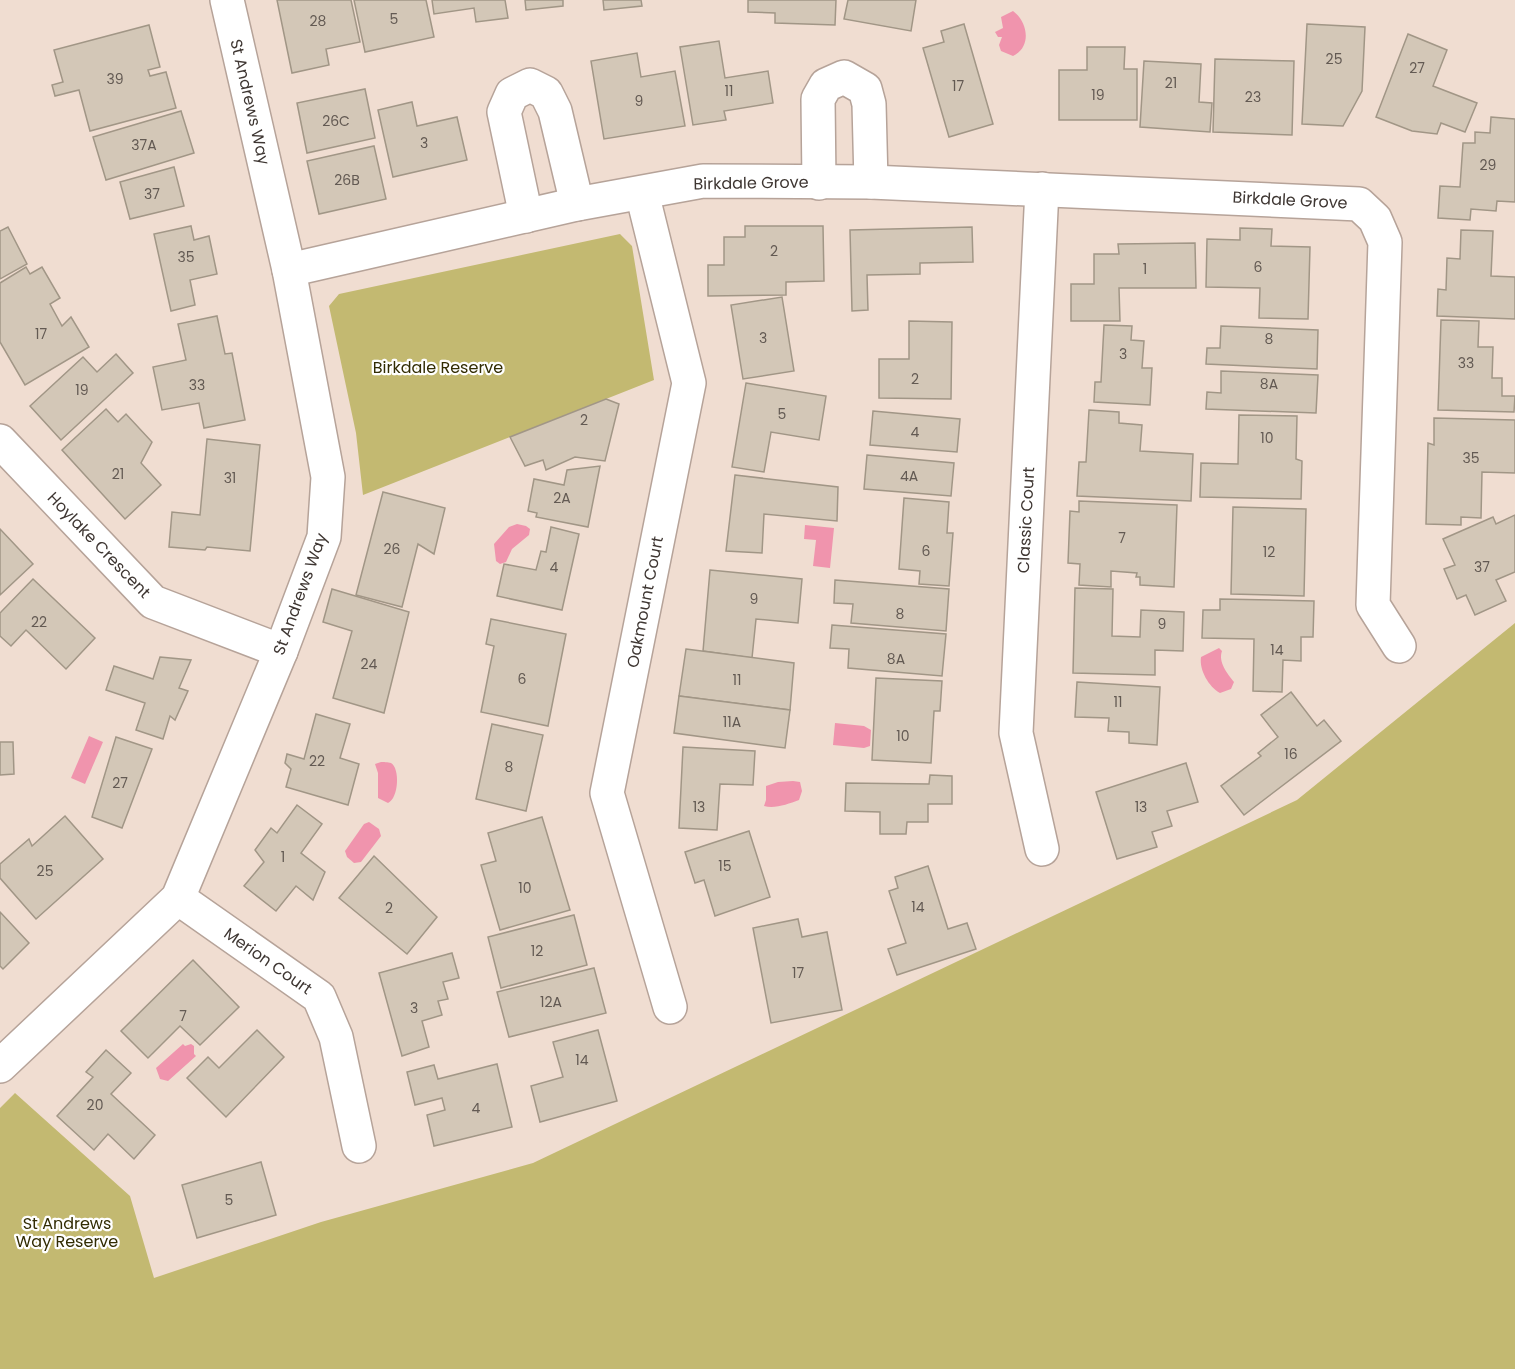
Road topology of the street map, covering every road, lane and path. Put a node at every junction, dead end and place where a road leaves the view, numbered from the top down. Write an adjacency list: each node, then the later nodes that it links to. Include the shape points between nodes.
1 (227, 0): 8 (street, St Andrews Way)
2 (871, 182): 3 (street, Birkdale Grove); 3 (street, Birkdale Grove, via 867,96 865,89 844,77 826,85 818,99); 4 (street, Birkdale Grove)
3 (819, 183): 5 (street, Birkdale Grove, via 703,181)
4 (1042, 189): 10 (street, Birkdale Grove, via 1359,204 1375,219 1384,242 1373,605); 12 (street, Classic Court, via 1016,733)
5 (642, 193): 6 (street, Birkdale Grove); 14 (street, Oakmount Court, via 689,383 607,793)
6 (577, 204): 7 (street, Birkdale Grove); 7 (street, via 555,111 546,93 530,85 512,94 504,112)
7 (526, 216): 8 (street, Birkdale Grove)
8 (289, 270): 11 (street, St Andrews Way, via 328,477 324,537)
9 (0, 441): 11 (street, Hoylake Crescent, via 153,602)
10 (1399, 646)
11 (281, 651): 13 (street, St Andrews Way)
12 (1042, 849)
13 (178, 898): 15 (street, St Andrews Way); 16 (street, Merion Court, via 319,997 336,1037)
14 (670, 1007)
15 (0, 1066)
16 (358, 1146)

